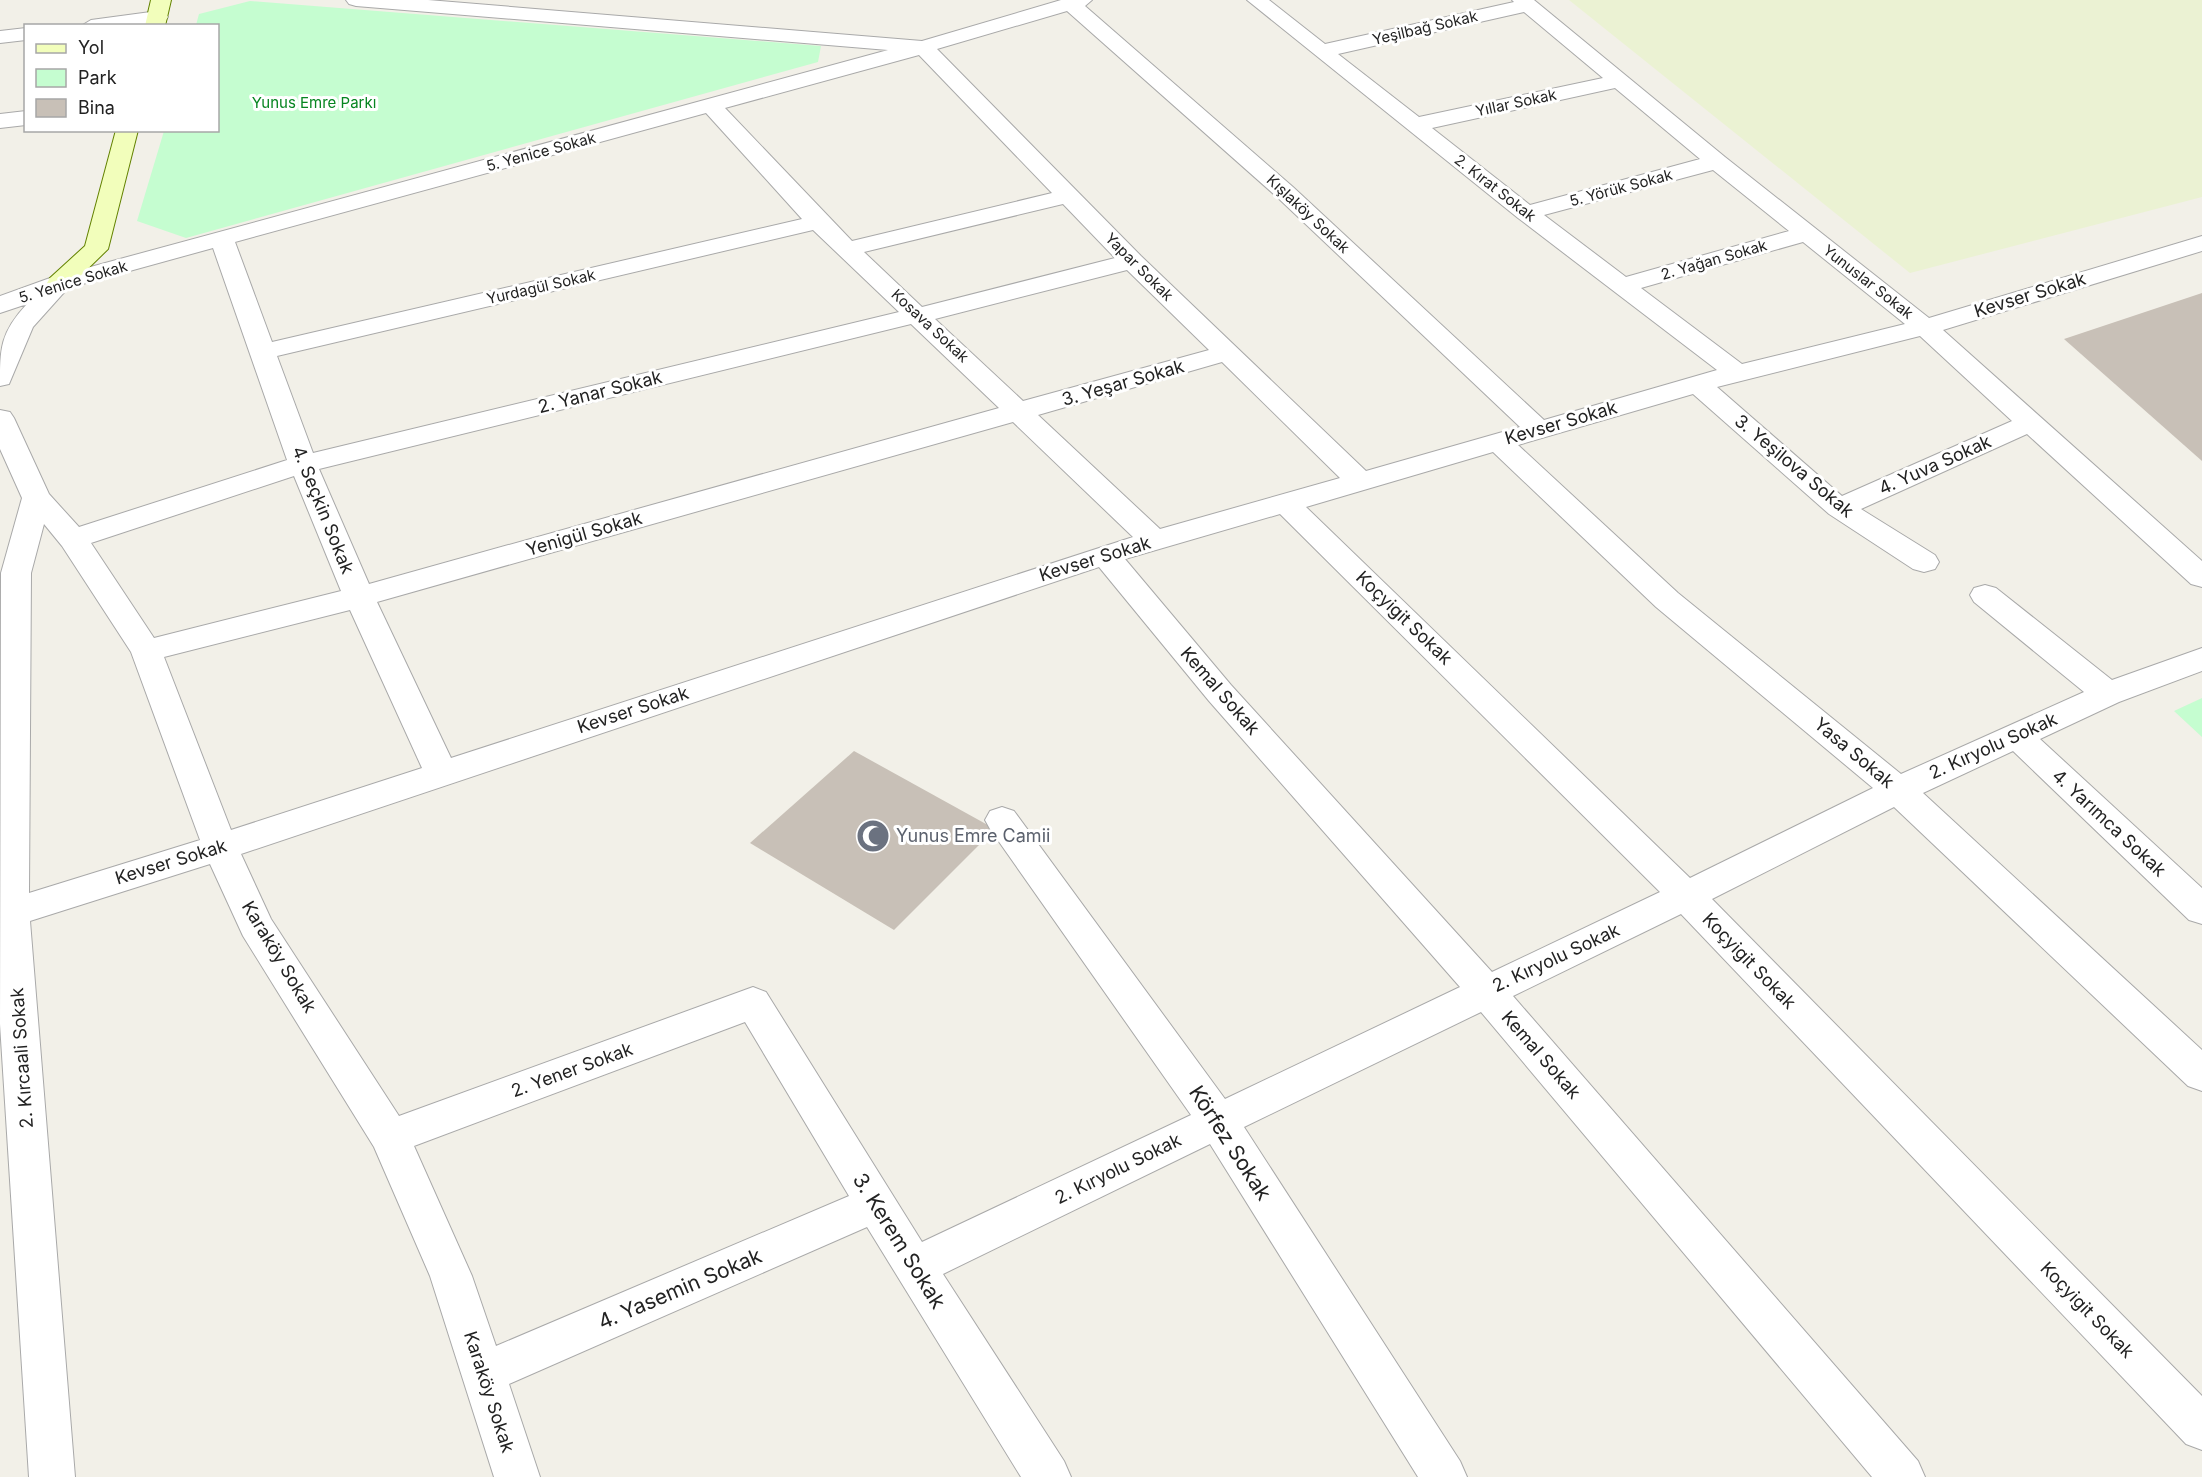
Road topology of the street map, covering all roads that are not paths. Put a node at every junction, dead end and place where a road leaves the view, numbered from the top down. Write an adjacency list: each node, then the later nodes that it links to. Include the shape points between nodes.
1 (356, 0): 9 (street)
2 (1257, 0): 10 (street, 2. Kırat Sokak)
3 (1076, 2): 9 (street, 5. Yenice Sokak); 39 (street, Kışlaköy Sokak)
4 (1525, 2): 10 (street, Yeşilbağ Sokak); 11 (street, Yunuslar Sokak)
5 (158, 14): 6 (street)
6 (102, 24)
7 (24, 34): 8 (street)
8 (0, 37)
9 (923, 47): 12 (street, 5. Yenice Sokak); 18 (street, Yapar Sokak)
10 (1322, 51): 15 (street, 2. Kırat Sokak)
11 (1617, 81): 15 (street, Yıllar Sokak); 17 (street, Yunuslar Sokak)
12 (711, 105): 20 (street, Kosava Sokak); 22 (street, 5. Yenice Sokak)
13 (24, 118): 14 (street)
14 (0, 121)
15 (1415, 125): 19 (street, 2. Kırat Sokak)
16 (126, 132): 26 (main road, via 96,249)
17 (1717, 162): 19 (street, 5. Yörük Sokak); 21 (street, Yunuslar Sokak)
18 (1067, 196): 24 (street); 25 (street, Yapar Sokak)
19 (1526, 213): 27 (street, 2. Kırat Sokak)
20 (818, 222): 24 (street, Kosava Sokak); 31 (street, Yurdagül Sokak)
21 (1806, 234): 27 (street, 2. Yağan Sokak); 30 (street, Yunuslar Sokak)
22 (222, 240): 26 (street, 5. Yenice Sokak); 31 (street, 4. Seçkin Sokak)
23 (2202, 243): 30 (street, Kevser Sokak)
24 (847, 249): 29 (street, Kosava Sokak)
25 (1132, 261): 29 (street, 2. Yanar Sokak); 32 (street, Yapar Sokak)
26 (59, 284): 28 (street, 5. Yenice Sokak); 34 (street, via 21,325)
27 (1622, 286): 33 (street, 2. Kırat Sokak)
28 (0, 305)
29 (919, 315): 36 (street, Kosava Sokak); 41 (street, 2. Yanar Sokak)
30 (1925, 327): 33 (street, Kevser Sokak); 38 (street, Yunuslar Sokak)
31 (263, 352): 41 (street, 4. Seçkin Sokak)
32 (1226, 353): 36 (street, 3. Yeşar Sokak); 42 (street, Yapar Sokak)
33 (1737, 373): 35 (street, Kevser Sokak)
34 (0, 378)
35 (1698, 384): 39 (street, Kevser Sokak); 45 (street, 3. Yeşilova Sokak)
36 (1021, 412): 47 (street, Kosava Sokak); 52 (street, Yenigül Sokak)
37 (0, 418): 43 (street, Karaköy Sokak)
38 (2032, 422): 45 (street, 4. Yuva Sokak); 50 (street, Yunuslar Sokak)
39 (1539, 430): 40 (street, Kevser Sokak)
40 (1498, 442): 42 (street, Kevser Sokak); 58 (street, Yasa Sokak, via 1667,600)
41 (303, 464): 46 (street, 2. Yanar Sokak); 52 (street, 4. Seçkin Sokak)
42 (1360, 481): 44 (street, Kevser Sokak)
43 (36, 498): 46 (street, Karaköy Sokak); 63 (street, 2. Kırcaali Sokak, via 15,573)
44 (1285, 503): 47 (street, Kevser Sokak); 61 (street, Koçyigit Sokak)
45 (1839, 508): 49 (street, 3. Yeşilova Sokak)
46 (73, 539): 53 (street, Karaköy Sokak)
47 (1155, 541): 48 (street, Kevser Sokak)
48 (1106, 555): 57 (street, Kevser Sokak); 64 (street, Kemal Sokak, via 1220,693)
49 (1924, 562)
50 (2202, 577)
51 (1985, 595): 55 (street)
52 (359, 597): 53 (street, Yenigül Sokak); 57 (street, 4. Seçkin Sokak)
53 (146, 651): 60 (street, Karaköy Sokak)
54 (2202, 659): 55 (street, 2. Kıryolu Sokak)
55 (2108, 694): 56 (street, 2. Kıryolu Sokak)
56 (2016, 735): 58 (street, 2. Kıryolu Sokak); 62 (street, 4. Yarımca Sokak)
57 (441, 773): 60 (street, Kevser Sokak)
58 (1898, 790): 61 (street, 2. Kıryolu Sokak); 66 (street, Yasa Sokak)
59 (1002, 820): 67 (street, Körfez Sokak)
60 (220, 848): 63 (street, Kevser Sokak); 68 (street, Karaköy Sokak, via 256,926)
61 (1686, 896): 64 (street, 2. Kıryolu Sokak); 72 (street, Koçyigit Sokak)
62 (2202, 910)
63 (6, 914): 73 (street, 2. Kırcaali Sokak)
64 (1486, 991): 67 (street, 2. Kıryolu Sokak); 77 (street, Kemal Sokak)
65 (753, 1003): 68 (street, 2. Yener Sokak); 69 (street, 3. Kerem Sokak)
66 (2202, 1074)
67 (1218, 1121): 70 (street, 2. Kıryolu Sokak); 76 (street, Körfez Sokak)
68 (390, 1137): 71 (street, Karaköy Sokak, via 451,1276)
69 (876, 1204): 70 (street, 3. Kerem Sokak); 71 (street, 4. Yasemin Sokak)
70 (914, 1267): 75 (street, 3. Kerem Sokak)
71 (484, 1373): 74 (street, Karaköy Sokak)
72 (2202, 1428)
73 (52, 1477)
74 (517, 1477)
75 (1048, 1477)
76 (1444, 1477)
77 (1902, 1477)

